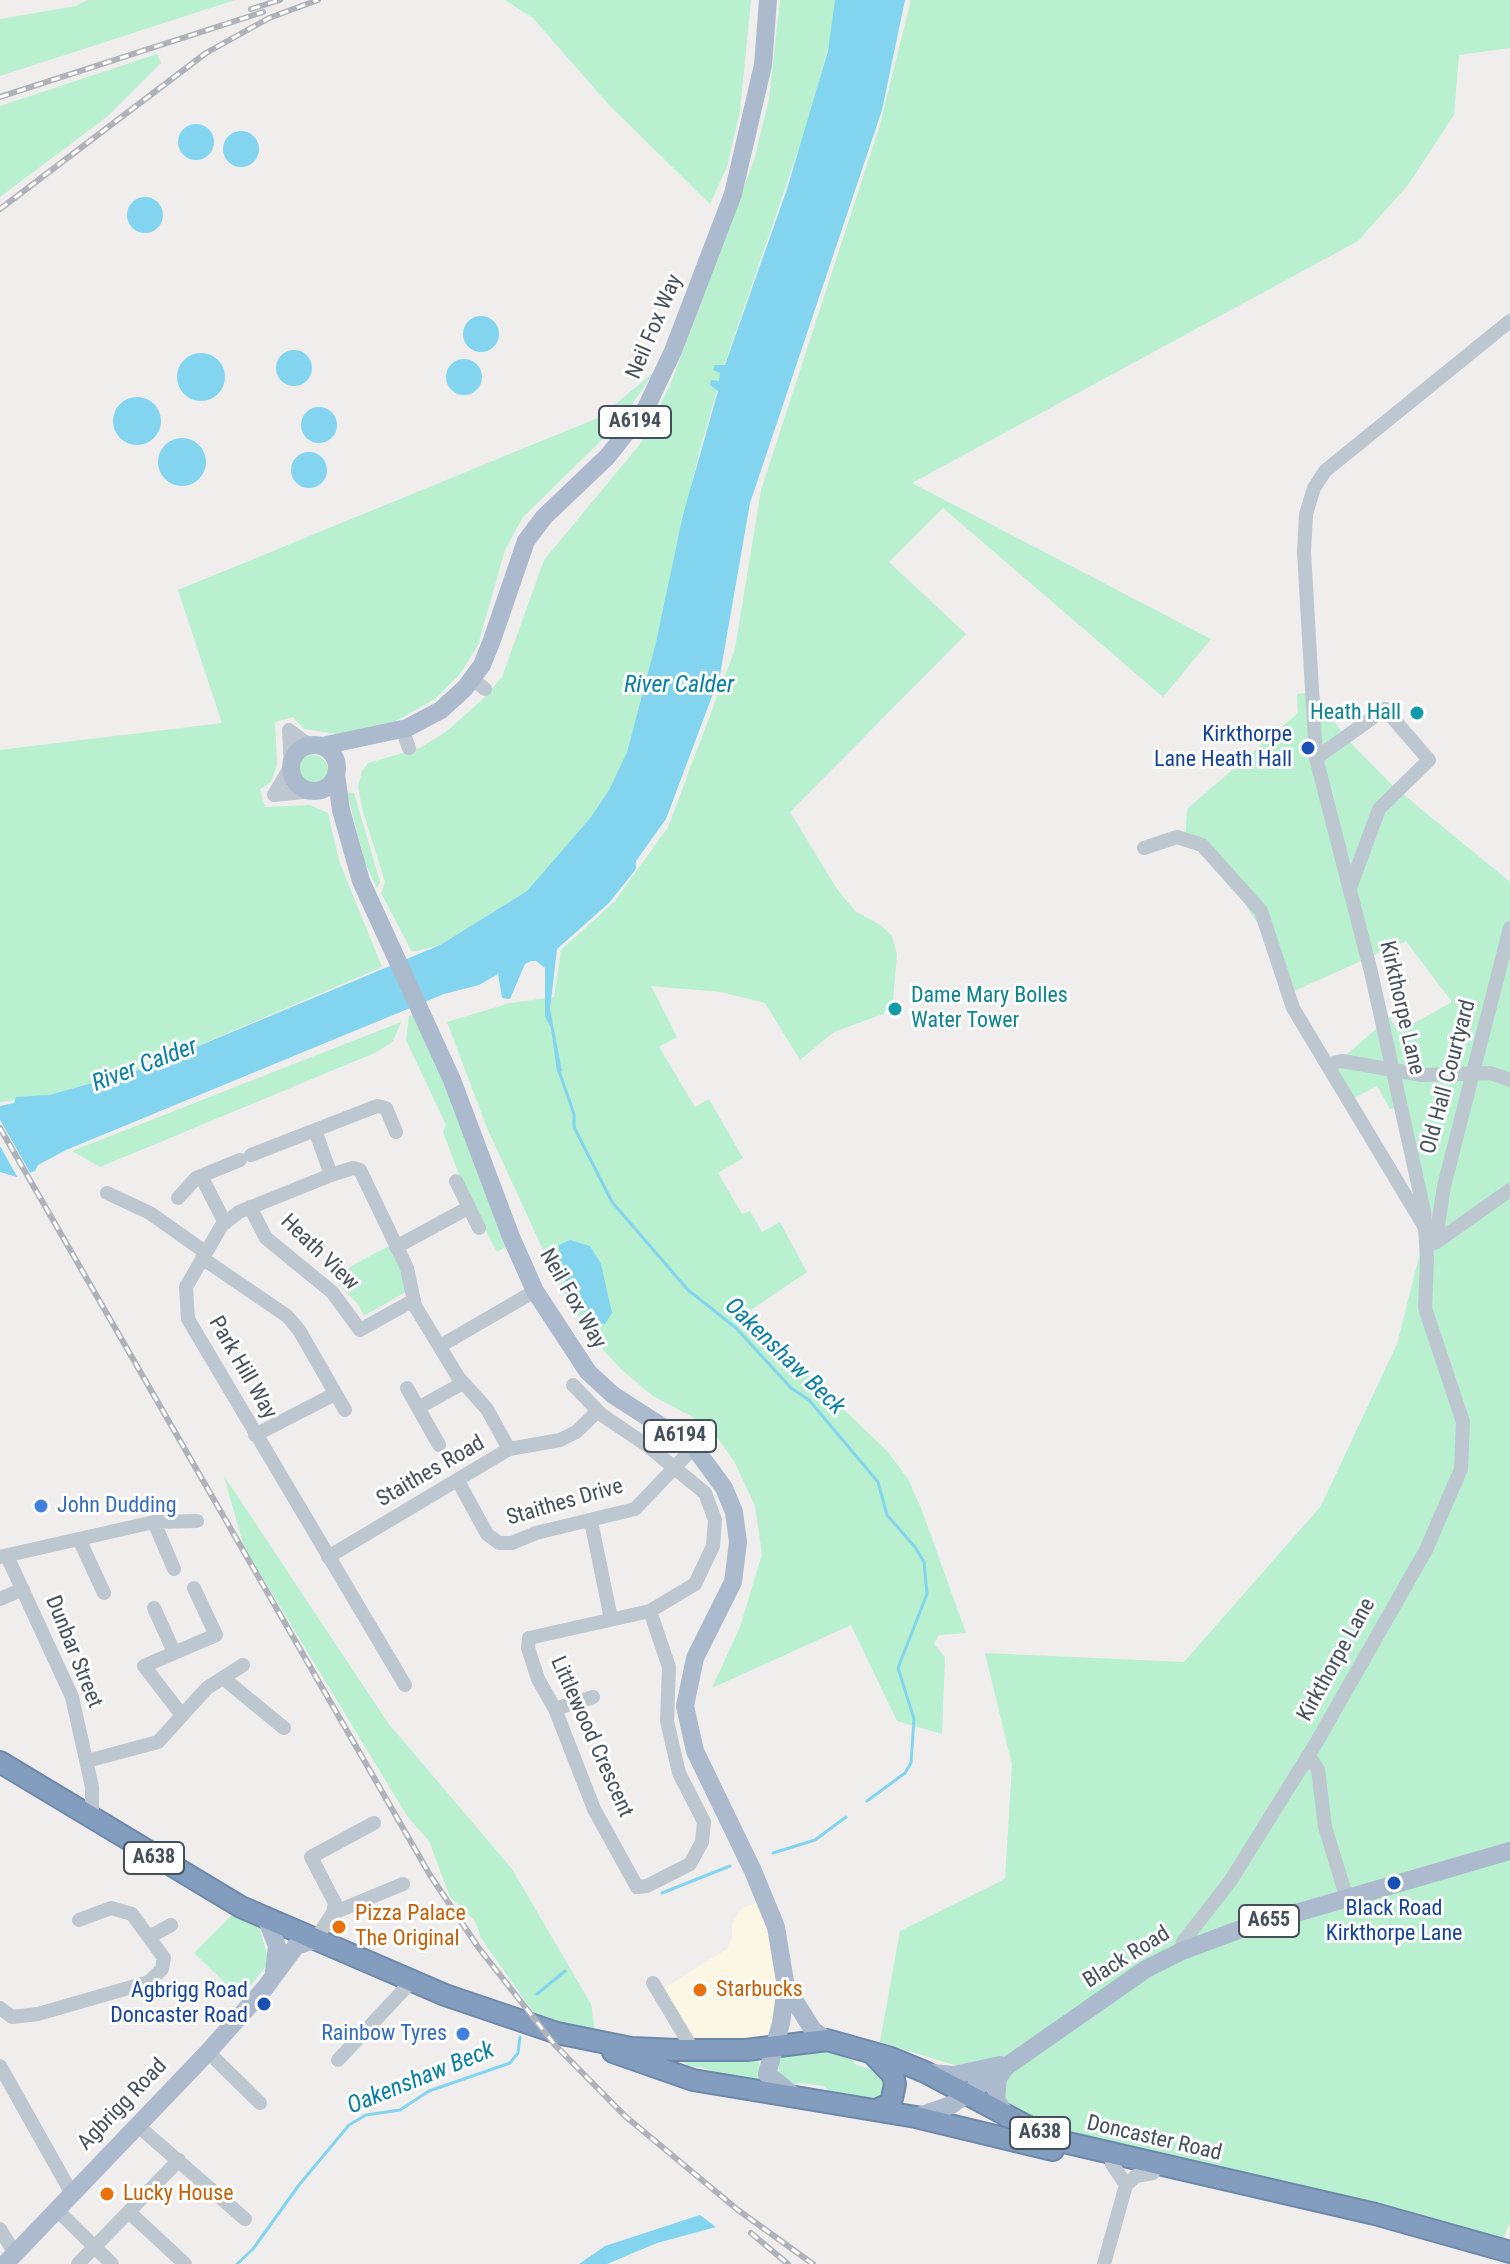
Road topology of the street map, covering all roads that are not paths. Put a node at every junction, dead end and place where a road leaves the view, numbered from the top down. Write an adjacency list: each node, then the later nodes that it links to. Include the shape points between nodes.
1 (768, 0): 3 (main road, Neil Fox Way / A6194, via 763,65 733,194 656,389 607,457 526,541 478,684)
2 (1510, 321): 7 (street, Kirkthorpe Lane, via 1357,442 1314,488 1304,552)
3 (402, 729): 4 (main road, Neil Fox Way / A6194); 6 (street)
4 (355, 740): 5 (main road, Neil Fox Way / A6194); 9 (main road)
5 (315, 746): 8 (main road, via 297,753); 8 (street, via 288,726); 9 (main road, via 331,752)
6 (409, 748)
7 (1316, 758): 13 (street, Kirkthorpe Lane); 13 (street, via 1385,709 1429,760 1379,809)
8 (291, 766): 10 (main road, via 295,780); 10 (street, via 270,796)
9 (336, 768): 10 (main road, via 327,787); 11 (main road, Neil Fox Way / A6194)
10 (315, 791): 11 (main road)
11 (341, 810): 36 (main road, Neil Fox Way / A6194, via 361,881 435,1040)
12 (1144, 848): 15 (street, via 1188,838 1202,845 1245,892 1266,921 1293,1008)
13 (1350, 889): 16 (street, Kirkthorpe Lane)
14 (1510, 928): 17 (street, Old Hall Courtyard)
15 (1328, 1064): 16 (street, via 1342,1061); 30 (street)
16 (1393, 1071): 17 (street); 30 (street, Kirkthorpe Lane)
17 (1475, 1073): 18 (street); 32 (street, Old Hall Courtyard, via 1444,1186)
18 (1510, 1080)
19 (315, 1130): 20 (street, via 377,1106 386,1108); 21 (street); 22 (street)
20 (396, 1132)
21 (331, 1175): 27 (street, Park Hill Way); 33 (street, Park Hill Way, via 353,1168 362,1173)
22 (201, 1176): 26 (street); 29 (street)
23 (456, 1181): 28 (street)
24 (1510, 1190): 32 (street)
25 (107, 1193): 35 (street, via 150,1213)
26 (178, 1198)
27 (250, 1207): 29 (street, Park Hill Way); 37 (street, Heath View, via 266,1238 328,1287 354,1334)
28 (468, 1208): 31 (street); 33 (street)
29 (225, 1223): 35 (street, Park Hill Way)
30 (1426, 1227): 34 (street, Kirkthorpe Lane)
31 (479, 1228)
32 (1440, 1237): 34 (street)
33 (396, 1247): 37 (street, Park Hill Way)
34 (1427, 1251): 74 (street, Kirkthorpe Lane, via 1426,1316 1463,1422 1461,1469 1426,1550)
35 (204, 1255): 42 (street, via 287,1316); 46 (street, Park Hill Way, via 186,1287 188,1319)
36 (535, 1291): 38 (street); 48 (main road, Neil Fox Way / A6194, via 588,1372 613,1395)
37 (414, 1300): 38 (street, Park Hill Way)
38 (440, 1346): 39 (street, Park Hill Way)
39 (463, 1383): 43 (street); 49 (street, Park Hill Way, via 487,1409)
40 (573, 1385): 45 (street, Littlewood Crescent)
41 (407, 1388): 43 (street)
42 (335, 1394): 44 (street); 46 (street)
43 (418, 1408): 47 (street)
44 (345, 1410)
45 (598, 1411): 49 (street, Staithes Road, via 560,1440); 50 (street, Littlewood Crescent)
46 (255, 1435): 57 (street, Park Hill Way)
47 (439, 1445)
48 (694, 1447): 50 (street, Staithes Drive); 94 (main road, Neil Fox Way / A6194, via 729,1499 738,1542 729,1593 695,1658 685,1706 688,1729 768,1904)
49 (509, 1449): 51 (street, Staithes Road)
50 (676, 1467): 53 (street, Staithes Drive, via 635,1509); 64 (street, Littlewood Crescent, via 707,1497 715,1520 713,1546 695,1584)
51 (458, 1481): 53 (street, Staithes Drive, via 487,1534 499,1543); 57 (street, Staithes Road)
52 (197, 1521): 54 (street)
53 (591, 1521): 65 (street)
54 (154, 1522): 55 (street); 58 (street)
55 (79, 1539): 56 (street); 61 (street)
56 (4, 1556): 60 (street, Dunbar Street)
57 (328, 1557): 69 (street, Park Hill Way)
58 (174, 1569)
59 (194, 1588): 66 (street, via 216,1635)
60 (23, 1589): 62 (street); 75 (street, Dunbar Street, via 72,1697)
61 (104, 1593)
62 (0, 1599)
63 (154, 1608): 66 (street)
64 (650, 1611): 65 (street, Littlewood Crescent); 71 (street, Littlewood Crescent, via 669,1667 667,1721 679,1773 704,1822 702,1842 690,1864 637,1887 594,1809)
65 (611, 1619): 71 (street, Littlewood Crescent, via 529,1638 538,1679)
66 (174, 1652): 72 (street, via 144,1666)
67 (243, 1665): 68 (street)
68 (223, 1678): 72 (street); 73 (street)
69 (405, 1685)
70 (593, 1697): 71 (street)
71 (555, 1709)
72 (181, 1714): 75 (street, via 158,1742)
73 (284, 1728)
74 (1308, 1755): 81 (street, Kirkthorpe Lane, via 1318,1770 1325,1827); 88 (street, Kirkthorpe Lane, via 1231,1880 1183,1942)
75 (87, 1761): 77 (street, Dunbar Street, via 93,1796)
76 (0, 1762): 77 (highway, Doncaster Road / A638)
77 (88, 1816): 83 (highway, Doncaster Road / A638)
78 (374, 1823): 82 (street, via 311,1857 335,1903)
79 (1510, 1851): 81 (main road, Black Road / A655)
80 (403, 1884): 82 (street)
81 (1347, 1899): 88 (main road, Black Road / A655)
82 (333, 1913): 87 (street)
83 (266, 1918): 87 (highway, Doncaster Road / A638); 91 (main road, via 277,1946)
84 (79, 1920): 86 (street, via 108,1901 132,1914)
85 (171, 1925): 86 (street)
86 (151, 1936): 95 (street, via 164,1964 149,1982 22,2018)
87 (315, 1940): 89 (highway, Doncaster Road / A638); 90 (main road, Agbrigg Road); 91 (main road, Agbrigg Road, via 296,1946)
88 (1182, 1951): 103 (main road, Black Road / A655, via 1146,1969)
89 (344, 1953): 90 (main road); 92 (highway, Doncaster Road / A638)
90 (298, 1956): 91 (main road, Agbrigg Road)
91 (273, 1978): 100 (main road, Agbrigg Road)
92 (411, 1982): 96 (highway, Doncaster Road / A638); 102 (street)
93 (653, 1983): 99 (street, via 679,2024)
94 (786, 1987): 97 (main road, Neil Fox Way / A6194, via 813,2030); 98 (main road, Neil Fox Way / A6194)
95 (0, 2008)
96 (583, 2040): 99 (highway, Doncaster Road / A638); 106 (highway, Doncaster Road / A638, via 677,2076)
97 (827, 2040): 98 (highway, Doncaster Road / A638); 101 (highway, Doncaster Road / A638)
98 (773, 2046): 99 (highway, Doncaster Road / A638); 108 (main road, Neil Fox Way / A6194, via 767,2068 770,2080)
99 (686, 2050): 106 (highway, via 678,2064)
100 (208, 2052): 109 (street); 113 (main road, Agbrigg Road)
101 (873, 2054): 104 (highway, Doncaster Road / A638); 110 (highway, via 895,2084 891,2103)
102 (338, 2060)
103 (1010, 2062): 104 (main road, Black Road / A655, via 954,2075); 107 (main road, Black Road / A655); 112 (main road, via 996,2086 996,2100)
104 (925, 2072): 107 (highway, Doncaster Road / A638)
105 (2, 2074): 117 (street)
106 (726, 2086): 108 (highway, Doncaster Road / A638)
107 (966, 2094): 111 (main road, Black Road / A655); 112 (highway, Doncaster Road / A638)
108 (799, 2098): 110 (highway, Doncaster Road / A638)
109 (260, 2103)
110 (876, 2110): 111 (highway, Doncaster Road / A638)
111 (916, 2117): 115 (highway, Doncaster Road / A638)
112 (1007, 2117): 115 (highway, Doncaster Road / A638)
113 (137, 2125): 114 (street); 117 (main road, Agbrigg Road)
114 (179, 2160): 119 (street); 120 (street)
115 (1124, 2171): 116 (highway, Doncaster Road / A638); 116 (highway, Doncaster Road / A638); 128 (street)
116 (1256, 2189): 123 (highway, Doncaster Road / A638, via 1375,2214)
117 (72, 2194): 118 (main road, Agbrigg Road)
118 (57, 2210): 122 (street); 124 (main road, Agbrigg Road)
119 (130, 2213): 122 (street); 127 (street)
120 (245, 2219)
121 (0, 2229): 124 (street)
122 (94, 2246): 125 (street); 126 (street)
123 (1510, 2252)
124 (10, 2259)
125 (78, 2264)
126 (112, 2264)
127 (185, 2264)
128 (1104, 2264)

